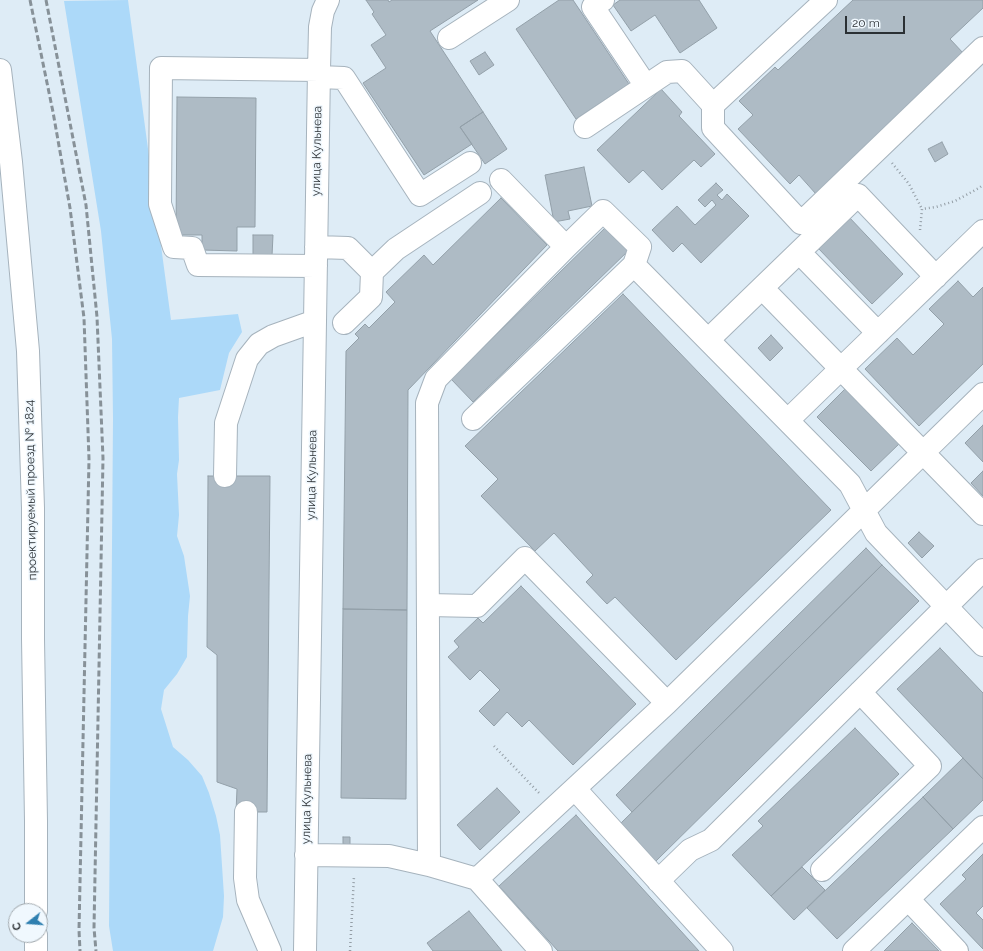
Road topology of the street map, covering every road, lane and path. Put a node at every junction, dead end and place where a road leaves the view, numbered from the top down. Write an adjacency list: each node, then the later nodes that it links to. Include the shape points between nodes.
1 (508, 0): 5 (street)
2 (603, 0): 9 (street, via 593,7)
3 (826, 0): 10 (street)
4 (322, 1): 8 (street, улица Кульнева)
5 (449, 38)
6 (983, 48): 10 (street, via 801,224 712,128)
7 (0, 70): 13 (street, проектируемый проезд № 1824)
8 (319, 74): 15 (street, via 344,78 420,195); 23 (street, улица Кульнева); 23 (street, via 161,68 160,204 174,247 192,248 198,264)
9 (646, 86): 10 (street, via 667,72 682,71); 11 (street)
10 (713, 105)
11 (585, 127)
12 (0, 142): 13 (street)
13 (12, 162): 59 (street, проектируемый проезд № 1824, via 28,351 33,500)
14 (892, 162): 19 (path, via 909,184)
15 (470, 163)
16 (501, 180): 21 (street)
17 (983, 185): 19 (path, via 955,201)
18 (480, 193): 26 (street, via 396,249)
19 (922, 209): 24 (path)
20 (983, 231): 27 (street)
21 (566, 246): 25 (street, via 603,211 640,247); 42 (street, via 436,379 427,403)
22 (799, 252): 24 (street, via 858,195); 28 (street); 31 (street)
23 (316, 256): 26 (street, via 348,248); 29 (street, улица Кульнева)
24 (916, 256): 27 (street)
25 (634, 265): 32 (street); 35 (street)
26 (372, 272): 30 (street, via 371,297)
27 (936, 276): 31 (street)
28 (762, 288): 32 (street); 33 (street)
29 (315, 321): 38 (street, via 273,336 259,344 247,359 226,423); 52 (street, улица Кульнева)
30 (344, 323)
31 (878, 333): 33 (street)
32 (708, 340): 36 (street)
33 (841, 369): 36 (street); 37 (street)
34 (983, 394): 37 (street)
35 (473, 419)
36 (788, 420): 39 (street, via 850,484)
37 (922, 453): 39 (street); 40 (street)
38 (226, 476)
39 (864, 510): 43 (street, via 876,533); 46 (street)
40 (983, 514)
41 (983, 570): 43 (street)
42 (428, 605): 46 (street, via 477,606 526,558); 54 (street)
43 (946, 607): 44 (street); 45 (street)
44 (983, 645)
45 (860, 692): 55 (street, via 930,766); 57 (street, via 711,840 690,850)
46 (668, 703): 48 (street)
47 (494, 746): 49 (path)
48 (575, 789): 49 (street); 57 (street)
49 (554, 809): 56 (street)
50 (246, 812): 60 (street, via 245,878 248,900)
51 (983, 827): 58 (street)
52 (306, 855): 53 (street); 61 (street, улица Кульнева)
53 (355, 855): 54 (street, via 389,856); 62 (path)
54 (430, 866): 56 (street)
55 (822, 870)
56 (477, 879): 63 (street)
57 (658, 881): 64 (street)
58 (908, 899): 65 (street); 66 (street)
59 (36, 903)
60 (270, 951)
61 (305, 951)
62 (350, 951)
63 (541, 951)
64 (722, 951)
65 (854, 951)
66 (957, 951)

